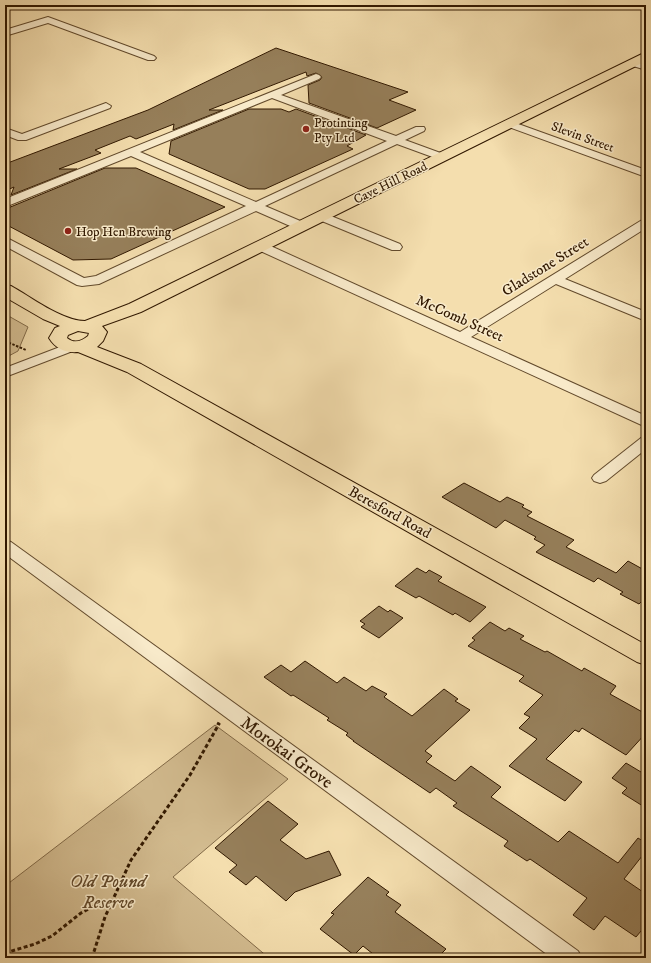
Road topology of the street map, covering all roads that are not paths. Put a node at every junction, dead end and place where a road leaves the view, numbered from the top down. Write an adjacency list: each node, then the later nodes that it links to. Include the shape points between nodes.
1 (5, 33): 3 (street, via 48,20)
2 (646, 56): 4 (main road, Cave Hill Road)
3 (151, 58)
4 (640, 65): 8 (main road, Cave Hill Road)
5 (316, 77): 6 (street)
6 (272, 95): 12 (street); 14 (street)
7 (106, 106): 11 (street)
8 (510, 124): 15 (main road, Cave Hill Road); 16 (street, Slevin Street)
9 (420, 129): 12 (street)
10 (5, 131): 11 (street)
11 (19, 137): 13 (street)
12 (396, 140): 15 (street); 18 (street)
13 (5, 142)
14 (131, 152): 17 (street); 18 (street)
15 (442, 157): 19 (main road, Cave Hill Road)
16 (646, 174)
17 (5, 203)
18 (256, 206): 21 (street); 22 (street, via 91,282 82,282)
19 (321, 216): 21 (main road, Cave Hill Road); 24 (street)
20 (646, 223): 25 (street, Gladstone Street)
21 (301, 226): 23 (main road, Cave Hill Road)
22 (5, 241)
23 (260, 246): 29 (main road, Cave Hill Road); 30 (street, McComb Street)
24 (396, 247)
25 (554, 279): 28 (street); 30 (street, Gladstone Street)
26 (5, 290): 29 (main road, Beresford Road, via 49,315)
27 (5, 302): 31 (main road, Beresford Road, via 41,322)
28 (646, 317)
29 (89, 332): 31 (main road, via 90,344); 31 (main road, via 65,329); 32 (main road, Beresford Road)
30 (461, 337): 34 (street, McComb Street)
31 (67, 341): 32 (main road, Beresford Road); 33 (street); 33 (street, via 38,351)
32 (134, 368): 38 (main road, Beresford Road)
33 (9, 371)
34 (642, 415)
35 (646, 441): 36 (street)
36 (600, 478)
37 (5, 546): 39 (street, Morokai Grove)
38 (646, 656)
39 (570, 958)

